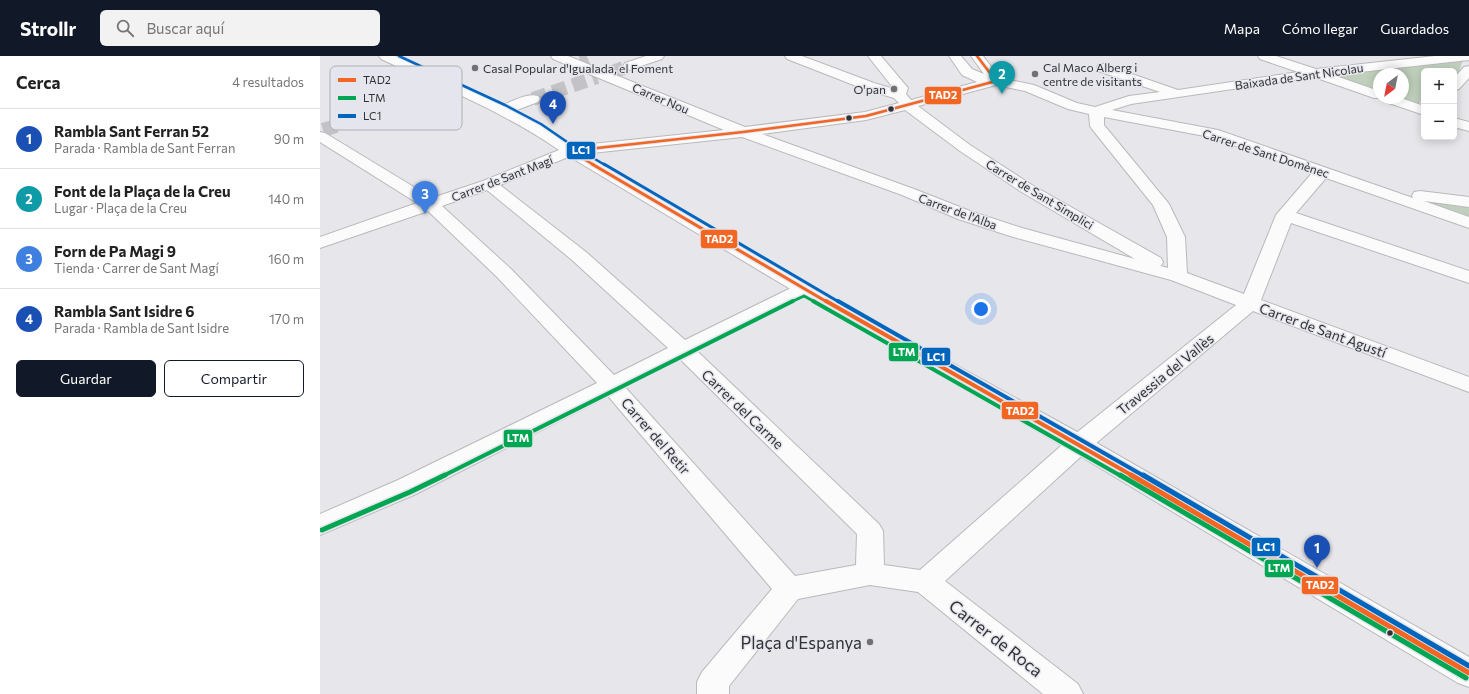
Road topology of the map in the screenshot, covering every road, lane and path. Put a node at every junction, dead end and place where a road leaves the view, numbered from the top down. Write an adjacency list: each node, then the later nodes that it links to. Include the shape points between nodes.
1 (385, 56): 10 (street)
2 (557, 56): 29 (street, Carrer Nou, via 585,61 604,75)
3 (658, 56): 11 (street)
4 (791, 56): 21 (street)
5 (874, 56): 21 (street, via 901,88)
6 (955, 56): 15 (street, via 967,72)
7 (977, 56): 15 (street)
8 (1264, 56): 14 (street)
9 (1469, 56): 14 (street, Baixada de Sant Nicolau)
10 (406, 66)
11 (629, 66)
12 (1103, 68): 19 (street, Baixada de Sant Nicolau)
13 (1468, 72): 16 (street)
14 (1317, 73): 18 (street); 19 (street, Baixada de Sant Nicolau)
15 (991, 82): 21 (street, Carrer de Sant Magí); 25 (street, Carrer de Sant Domènec, via 1029,88 1073,106)
16 (1457, 83)
17 (462, 92): 23 (street)
18 (1373, 93)
19 (1178, 94): 25 (street, Baixada de Sant Nicolau, via 1129,100)
20 (532, 99): 23 (street)
21 (904, 100): 29 (street, Carrer de Sant Magí, via 866,116); 39 (street, Carrer de Sant Simplici, via 965,148 1026,188)
22 (1405, 104): 24 (street)
23 (502, 110): 30 (street, via 538,129)
24 (1421, 110)
25 (1096, 111): 31 (street, Carrer de Sant Domènec, via 1214,133); 39 (street, via 1097,126 1161,204 1176,237)
26 (1457, 123): 27 (street)
27 (1469, 127)
28 (321, 132): 35 (street, Carrer del Retir)
29 (743, 132): 30 (street, Carrer de Sant Magí); 39 (street, Carrer de l'Alba, via 964,215 1016,232)
30 (570, 151): 32 (street, Carrer de Sant Magí); 41 (street)
31 (1323, 171): 33 (street, Carrer de Sant Domènec); 36 (street)
32 (489, 184): 35 (street, Carrer de Sant Magí); 43 (street, Carrer del Carme, via 579,256)
33 (1380, 191): 34 (street); 37 (street)
34 (1469, 202)
35 (431, 205): 38 (street, Carrer de Sant Magí); 45 (street, Carrer del Retir, via 504,273)
36 (1285, 215): 40 (street); 42 (street)
37 (1469, 223)
38 (320, 243)
39 (1178, 276): 42 (street, Carrer de Sant Agustí)
40 (1469, 277)
41 (804, 289): 43 (street); 46 (street)
42 (1250, 303): 44 (street, Carrer de Sant Agustí); 46 (street, Travessia del Vallès)
43 (682, 350): 45 (street); 48 (street, Carrer del Carme, via 870,531)
44 (1469, 385)
45 (612, 386): 47 (street, via 407,487); 50 (street, Carrer del Retir)
46 (1079, 444): 49 (street, Travessia del Vallès); 51 (street)
47 (320, 525)
48 (870, 574): 49 (street); 50 (street)
49 (925, 582): 53 (street, Carrer de Roca)
50 (788, 590): 52 (street, via 713,682)
51 (1469, 673)
52 (713, 694)
53 (1067, 694)

